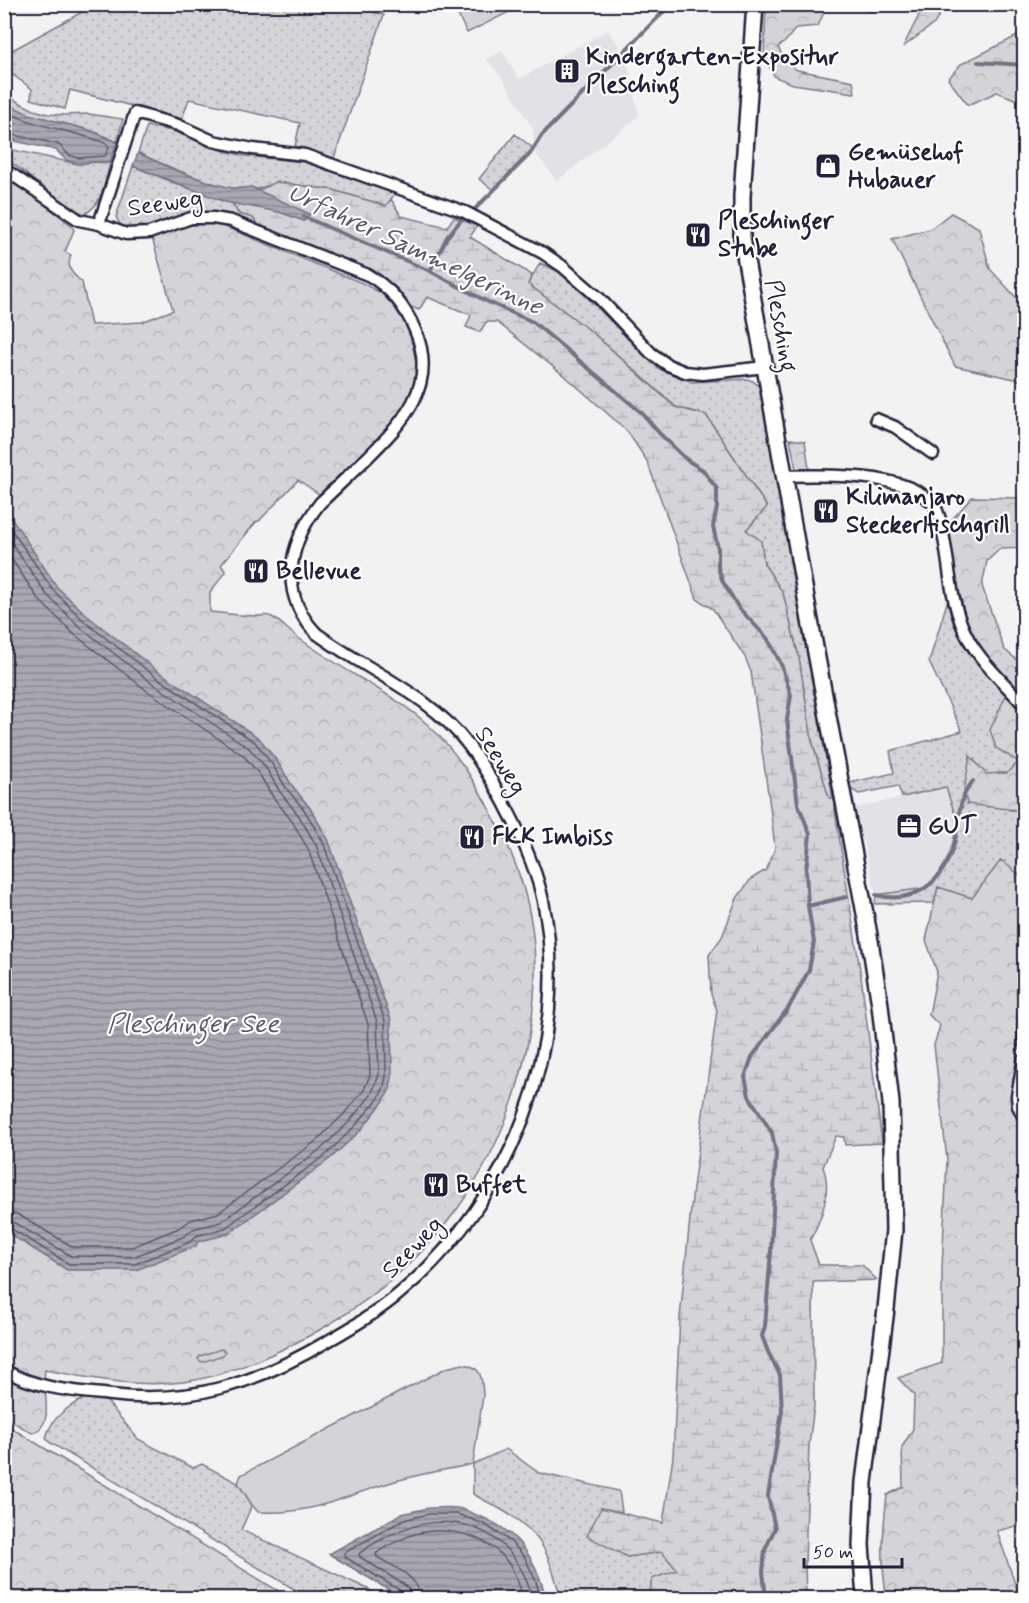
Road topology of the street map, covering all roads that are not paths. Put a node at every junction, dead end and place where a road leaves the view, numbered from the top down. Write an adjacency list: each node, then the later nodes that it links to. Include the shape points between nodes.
1 (755, 4): 4 (main road, Plesching, via 741,215)
2 (4, 169): 3 (street, Seeweg, via 79,220)
3 (99, 224): 4 (street, Seeweg, via 135,113 178,125 213,141 305,155 465,212 562,266 651,353 685,372 703,374); 11 (street, Seeweg, via 138,234 191,218 231,221 368,275 393,294 411,320 422,363 414,401 397,428 309,517 292,562 294,599 316,633 426,705 457,732 480,763 525,847 540,888 551,960 549,1011 525,1115 502,1167 468,1220 433,1262 375,1312 286,1364 190,1396 130,1397 61,1389 25,1381)
4 (765, 367): 7 (main road, Plesching)
5 (876, 419): 6 (street, via 896,427)
6 (933, 454)
7 (785, 476): 8 (street, via 865,478 923,494 939,513 950,581 964,632 981,658); 12 (main road, Plesching, via 880,1005 891,1103 894,1230 864,1482 861,1545)
8 (1024, 705)
9 (1024, 1015): 10 (street, via 1024,1057 1017,1096)
10 (1024, 1118)
11 (4, 1370)
12 (865, 1599)

